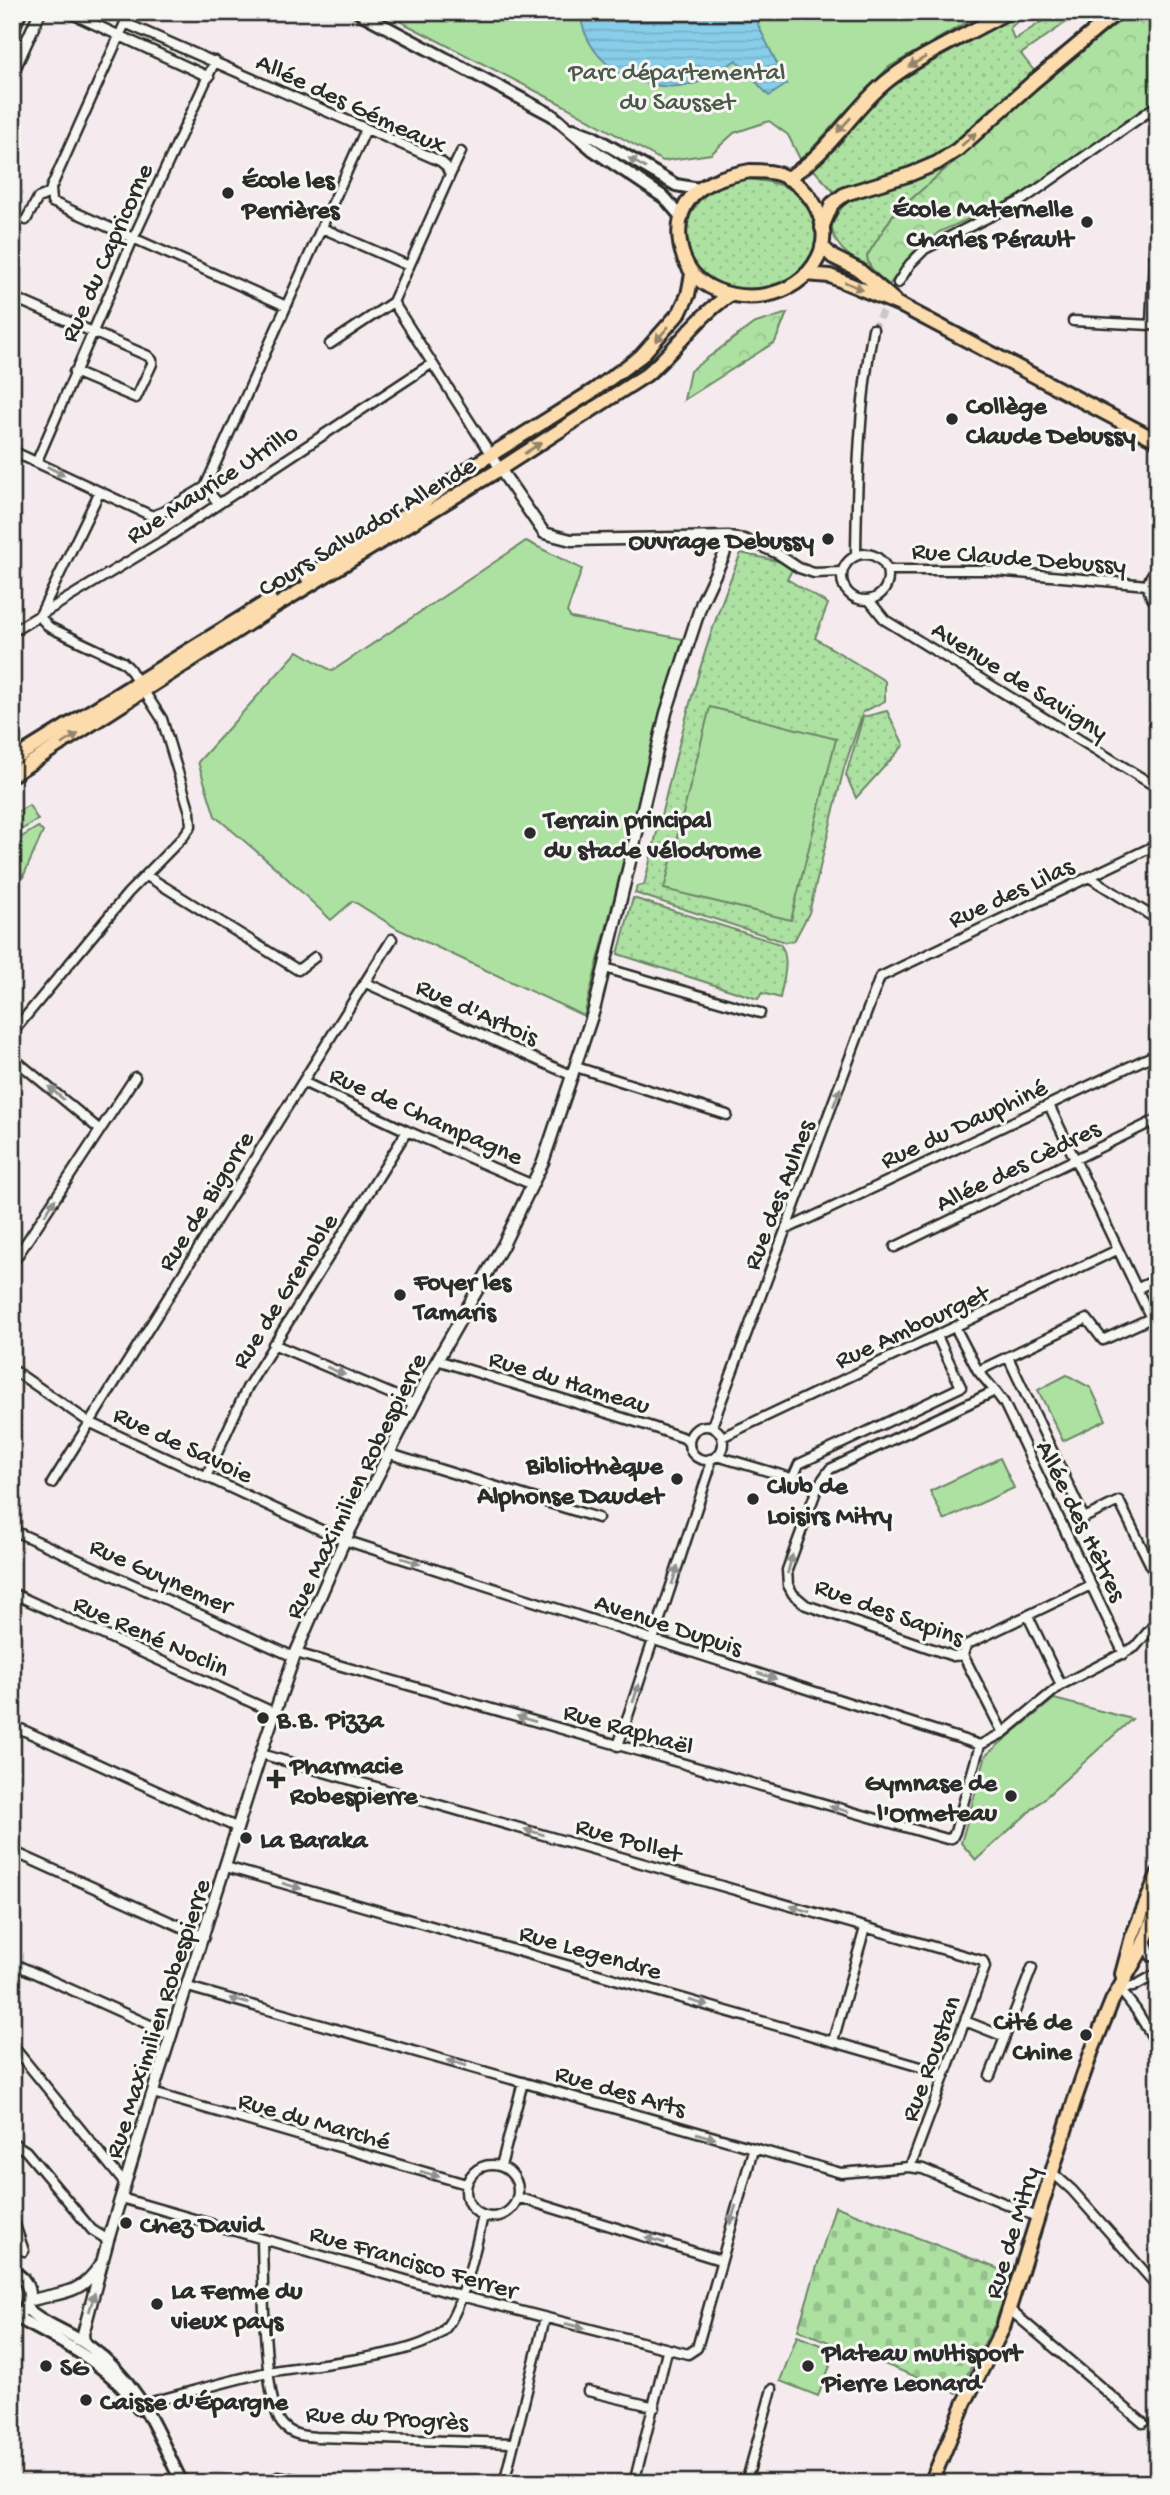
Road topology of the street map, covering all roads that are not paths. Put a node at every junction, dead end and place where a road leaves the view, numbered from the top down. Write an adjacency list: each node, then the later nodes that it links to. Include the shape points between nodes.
1 (21, 12): 7 (street)
2 (40, 12): 10 (street)
3 (68, 12): 8 (street)
4 (358, 12): 14 (main road)
5 (1007, 12): 18 (main road, one-way to 18, via 892,77 805,168)
6 (1117, 12): 25 (main road, one-way to 6, via 832,204 845,194 911,174 957,150)
7 (12, 32)
8 (121, 36): 9 (street, Allée des Gémeaux, via 122,27 128,24); 11 (street); 20 (street)
9 (215, 61): 11 (street, Rue du Capricorne); 15 (street, Allée des Gémeaux)
10 (12, 74)
11 (209, 77): 26 (street, Rue du Capricorne)
12 (1154, 108): 13 (street); 31 (street, via 1021,201 925,249)
13 (1158, 121)
14 (570, 128): 19 (main road, one-way to 14, via 676,185); 21 (main road, via 592,149 665,198)
15 (366, 129): 17 (street, Allée des Gémeaux, via 440,161); 24 (street)
16 (461, 152): 17 (street)
17 (450, 175): 28 (street, Allée des Gémeaux)
18 (787, 178): 19 (main road, via 750,171 730,174); 25 (main road, via 799,184 815,203)
19 (699, 189): 21 (main road)
20 (50, 193): 22 (street, via 38,198); 26 (street, via 52,201)
21 (682, 218): 29 (main road, via 680,244)
22 (26, 220)
23 (1158, 223): 38 (street, via 1154,230)
24 (322, 228): 28 (street); 36 (street)
25 (822, 228): 27 (main road)
26 (133, 239): 36 (street); 40 (street, Rue du Capricorne)
27 (822, 246): 30 (main road); 35 (main road)
28 (410, 266): 34 (street, Allée des Gémeaux)
29 (692, 274): 32 (main road); 46 (main road, Cours Salvador Allende, one-way to 46, via 680,312 641,356)
30 (806, 274): 32 (main road, via 769,295); 35 (main road, one-way to 35, via 830,276)
31 (898, 283)
32 (728, 296): 48 (main road, Cours Salvador Allende, one-way to 32, via 646,375 709,309)
33 (12, 298): 40 (street)
34 (393, 302): 41 (street); 42 (street)
35 (900, 305): 44 (main road)
36 (286, 306): 49 (street)
37 (1073, 321): 38 (street)
38 (1154, 326)
39 (873, 329): 53 (street, via 864,374)
40 (92, 331): 43 (street, Rue du Capricorne); 43 (street, via 152,360 144,383 133,398)
41 (330, 344)
42 (431, 364): 46 (street); 51 (street, Rue Maurice Utrillo)
43 (74, 372): 47 (street, Rue du Capricorne)
44 (1158, 441)
45 (12, 451): 47 (street)
46 (491, 456): 48 (street); 62 (main road, Cours Salvador Allende)
47 (37, 461): 50 (street, one-way to 50)
48 (500, 469): 52 (street, via 544,533 571,540); 62 (main road, Cours Salvador Allende)
49 (205, 487): 50 (street, via 152,516); 51 (street)
50 (99, 493): 60 (street)
51 (218, 503): 60 (street, Rue Maurice Utrillo)
52 (729, 537): 56 (street, via 744,539 814,573); 72 (street, Rue Maximilien Robespierre, via 702,602 666,713)
53 (856, 555): 55 (street, via 878,557); 56 (street)
54 (1158, 568): 57 (street)
55 (887, 570): 57 (street, Rue Claude Debussy, via 986,570); 58 (street, via 887,585)
56 (842, 572): 58 (street, via 848,593)
57 (1147, 585): 59 (street)
58 (869, 600): 65 (street, Avenue de Savigny, via 885,620)
59 (1158, 605)
60 (39, 616): 61 (street, Rue Maurice Utrillo); 62 (street, via 49,627 122,662)
61 (12, 632)
62 (141, 687): 63 (main road, Cours Salvador Allende); 64 (main road, Cours Salvador Allende, one-way to 62); 67 (street, via 162,719 191,825)
63 (12, 760)
64 (12, 775)
65 (1158, 788)
66 (1158, 844): 68 (street, Rue des Lilas)
67 (146, 876): 71 (street, via 298,971); 76 (street)
68 (1089, 877): 69 (street); 73 (street, Rue des Lilas)
69 (1158, 920)
70 (392, 939): 74 (street, Rue de Bigorre)
71 (315, 957)
72 (605, 968): 75 (street); 79 (street, Rue Maximilien Robespierre)
73 (880, 976): 89 (street, Rue des Aulnes, one-way to 73)
74 (366, 983): 79 (street, Rue d'Artois); 81 (street, Rue de Bigorre)
75 (760, 1013)
76 (12, 1032)
77 (1158, 1053): 82 (street, Rue du Dauphiné)
78 (12, 1057): 85 (street, one-way to 78)
79 (574, 1072): 83 (street, Rue d'Artois); 88 (street, Rue Maximilien Robespierre)
80 (135, 1077): 85 (street)
81 (303, 1082): 86 (street, Rue de Champagne); 106 (street, Rue de Bigorre)
82 (1049, 1105): 87 (street); 89 (street, Rue du Dauphiné)
83 (727, 1115)
84 (1158, 1119): 87 (street, Allée des Cèdres)
85 (100, 1130): 92 (street, one-way to 85)
86 (407, 1131): 88 (street, Rue de Champagne); 99 (street, Rue de Grenoble)
87 (1074, 1159): 90 (street, Allée des Cèdres); 91 (street)
88 (533, 1185): 101 (street, Rue Maximilien Robespierre)
89 (787, 1229): 107 (street, Rue des Aulnes)
90 (895, 1247)
91 (1117, 1250): 94 (street); 96 (street, Rue Ambourget)
92 (12, 1264)
93 (1158, 1279): 94 (street)
94 (1136, 1289): 95 (street)
95 (1151, 1318): 97 (street); 100 (street, via 1102,1340 1087,1319)
96 (955, 1327): 98 (street, Rue Ambourget); 103 (street, Allée des Hêtres)
97 (1158, 1333)
98 (937, 1336): 108 (street, Rue Ambourget); 113 (street, via 961,1387 799,1464)
99 (273, 1344): 105 (street, one-way to 105); 112 (street, Rue de Grenoble)
100 (1008, 1357): 103 (street); 119 (street, via 1084,1518 1119,1501)
101 (437, 1360): 105 (street, Rue Maximilien Robespierre); 109 (street, Rue du Hameau, via 649,1426)
102 (12, 1369): 106 (street, Rue de Savoie)
103 (978, 1371): 104 (street, Allée des Hêtres)
104 (995, 1391): 115 (street, via 830,1469); 120 (street, Allée des Hêtres)
105 (415, 1404): 110 (street, Rue Maximilien Robespierre)
106 (89, 1422): 112 (street, Rue de Savoie); 114 (street, Rue de Bigorre)
107 (712, 1426): 108 (street); 109 (street, via 696,1429)
108 (722, 1437): 111 (street, via 722,1447)
109 (689, 1443): 111 (street, via 696,1456)
110 (390, 1454): 116 (street); 118 (street, Rue Maximilien Robespierre)
111 (714, 1457): 113 (street); 124 (street, one-way to 111)
112 (206, 1477): 118 (street, Rue de Savoie)
113 (792, 1479): 115 (street)
114 (52, 1483)
115 (818, 1486): 127 (street, Rue des Sapins, one-way to 115, via 953,1656 909,1642 806,1605 793,1594 787,1570)
116 (598, 1518)
117 (12, 1531): 126 (street, Rue Guynemer)
118 (346, 1540): 124 (street, Avenue Dupuis, one-way to 124); 126 (street, Rue Maximilien Robespierre)
119 (1158, 1580)
120 (1091, 1585): 122 (street); 125 (street, Allée des Hêtres)
121 (12, 1593): 129 (street, Rue René Noclin)
122 (1028, 1616): 127 (street, via 966,1645); 128 (street)
123 (1158, 1620): 125 (street, via 1139,1644)
124 (653, 1640): 132 (street, Avenue Dupuis, one-way to 132); 133 (street, one-way to 124)
125 (1124, 1654): 128 (street)
126 (295, 1655): 129 (street, Rue Maximilien Robespierre); 133 (street, Rue Raphaël, one-way to 126)
127 (964, 1655): 131 (street, Rue des Sapins)
128 (1061, 1685): 131 (street)
129 (275, 1713): 134 (street, Rue Maximilien Robespierre)
130 (12, 1725): 135 (street)
131 (1003, 1732): 132 (street)
132 (980, 1745): 133 (street, Rue Raphaël, one-way to 133, via 952,1838)
133 (618, 1746)
134 (261, 1754): 135 (street, Rue Maximilien Robespierre); 140 (street, Rue Pollet, one-way to 134)
135 (238, 1828): 137 (street, Rue Maximilien Robespierre)
136 (12, 1851): 141 (street)
137 (226, 1867): 141 (street, Rue Maximilien Robespierre); 152 (street, Rue Legendre, one-way to 152)
138 (1158, 1874): 142 (main road, Rue de Mitry)
139 (1158, 1908): 142 (main road, Rue de Mitry, via 1146,1940)
140 (865, 1928): 143 (street, Rue Pollet); 152 (street)
141 (204, 1937): 147 (street, Rue Maximilien Robespierre)
142 (1148, 1957): 148 (main road, Rue de Mitry)
143 (985, 1962): 149 (street, Rue Roustan)
144 (12, 1963): 150 (street)
145 (1031, 1968): 151 (street)
146 (1157, 1973): 148 (street, via 1133,1987)
147 (188, 1987): 150 (street, Rue Maximilien Robespierre); 157 (street, Rue des Arts, one-way to 147)
148 (1119, 1988): 154 (street); 163 (main road, Rue de Mitry, via 1078,2090)
149 (965, 2021): 151 (street); 155 (street, Rue Roustan)
150 (172, 2035): 158 (street, Rue Maximilien Robespierre)
151 (1005, 2036): 156 (street)
152 (833, 2041): 155 (street, Rue Legendre)
153 (12, 2045): 164 (street)
154 (1158, 2046)
155 (945, 2074): 162 (street, Rue Roustan)
156 (990, 2076)
157 (523, 2082): 160 (street, Rue des Arts, one-way to 160); 161 (street)
158 (153, 2094): 164 (street, Rue Maximilien Robespierre); 165 (street, Rue du Marché, one-way to 165)
159 (12, 2142): 172 (street, via 26,2151 92,2230)
160 (753, 2150): 162 (street, Rue des Arts, via 841,2173); 174 (street, one-way to 174)
161 (501, 2166): 165 (street, via 475,2170); 166 (street, via 513,2175)
162 (909, 2167): 170 (street, Rue des Arts)
163 (1053, 2173): 170 (main road, Rue de Mitry); 178 (street)
164 (125, 2184): 167 (street, Rue Maximilien Robespierre)
165 (466, 2185): 169 (street, via 467,2200)
166 (517, 2197): 169 (street, via 501,2216); 174 (street, one-way to 166)
167 (121, 2198): 171 (street, Rue Francisco Ferrer); 172 (street, Rue Maximilien Robespierre)
168 (12, 2216): 173 (street)
169 (483, 2216): 180 (street)
170 (1039, 2218): 182 (main road, Rue de Mitry)
171 (262, 2239): 180 (street, Rue Francisco Ferrer); 187 (street, Rue du Progrès)
172 (108, 2241): 175 (street, Rue Maximilien Robespierre)
173 (24, 2252)
174 (720, 2260): 186 (street, Rue Francisco Ferrer, via 697,2348 688,2354)
175 (101, 2263): 179 (street, Rue Maximilien Robespierre, via 82,2286); 185 (street, Rue Maximilien Robespierre, one-way to 175)
176 (12, 2271): 177 (main road)
177 (28, 2287): 179 (street); 181 (main road)
178 (1158, 2287)
179 (55, 2296): 181 (street, Rue Maximilien Robespierre)
180 (461, 2296): 184 (street, Rue Francisco Ferrer); 187 (street, via 443,2331 426,2343)
181 (27, 2305): 183 (main road); 185 (main road, via 41,2321)
182 (1010, 2310): 192 (street); 201 (main road, Rue de Mitry)
183 (14, 2318): 190 (main road, via 95,2364)
184 (545, 2318): 186 (street, Rue Francisco Ferrer, one-way to 186); 193 (street)
185 (84, 2342): 190 (main road, via 113,2366)
186 (667, 2351): 191 (street)
187 (268, 2372): 190 (street); 193 (street, Rue du Progrès, via 277,2417 296,2434)
188 (772, 2389): 200 (street)
189 (588, 2391): 191 (street)
190 (141, 2405): 195 (main road); 196 (main road)
191 (655, 2407): 199 (street)
192 (1143, 2423)
193 (513, 2443): 198 (street)
194 (278, 2476): 197 (street)
195 (174, 2483)
196 (182, 2483)
197 (316, 2483)
198 (504, 2483)
199 (634, 2483)
200 (746, 2483)
201 (931, 2483)

